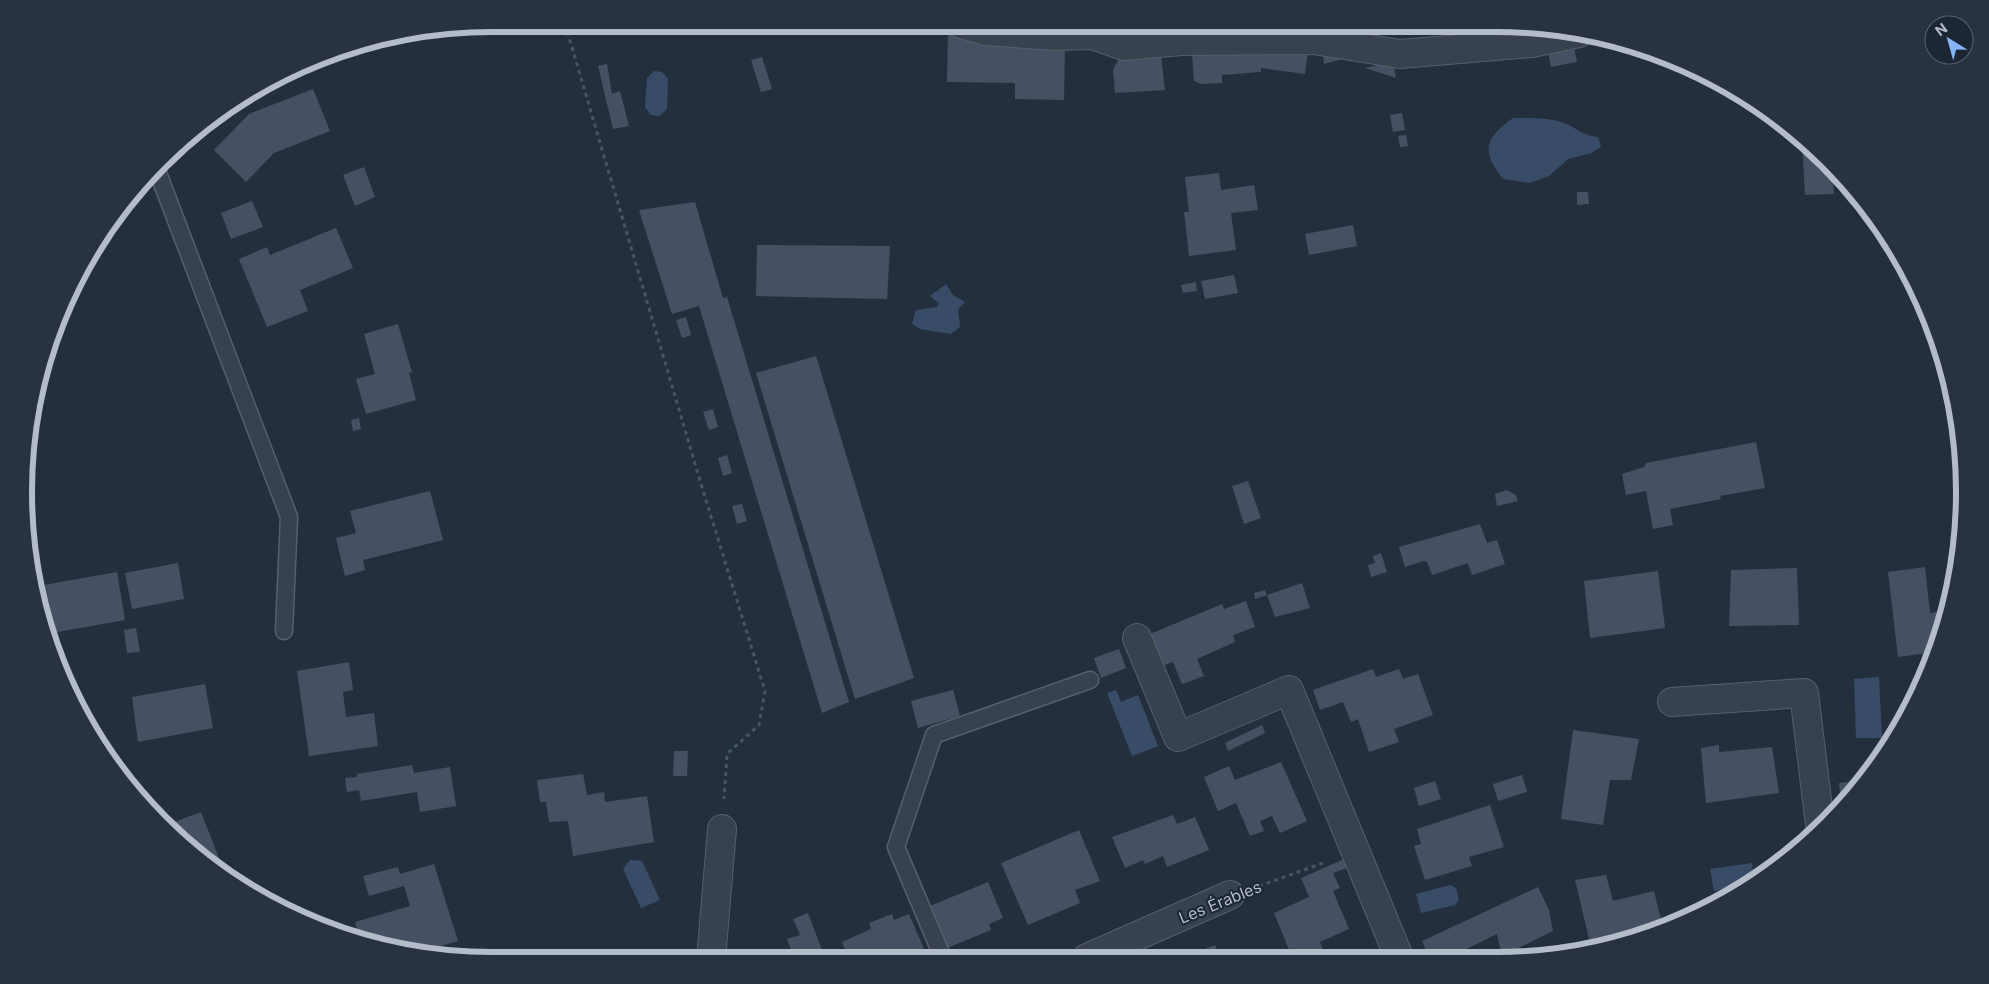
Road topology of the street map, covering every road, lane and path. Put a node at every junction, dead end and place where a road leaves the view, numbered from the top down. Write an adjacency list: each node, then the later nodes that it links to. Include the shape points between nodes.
1 (566, 32): 10 (path, via 765,691 759,725 727,754)
2 (986, 32): 3 (street, via 1093,35 1124,46 1181,41 1314,40 1400,54 1532,43)
3 (1561, 37)
4 (159, 176): 5 (lane, via 289,517)
5 (284, 631)
6 (1137, 638): 11 (street, via 1178,737 1288,690)
7 (1090, 680): 14 (lane, via 934,735 896,847)
8 (1672, 702): 9 (street, via 1804,693)
9 (1819, 819)
10 (722, 830): 13 (street)
11 (1356, 852): 12 (path, Les Érables); 16 (street)
12 (1230, 896): 15 (street, Les Érables)
13 (712, 952)
14 (940, 952)
15 (1101, 952)
16 (1396, 952)

